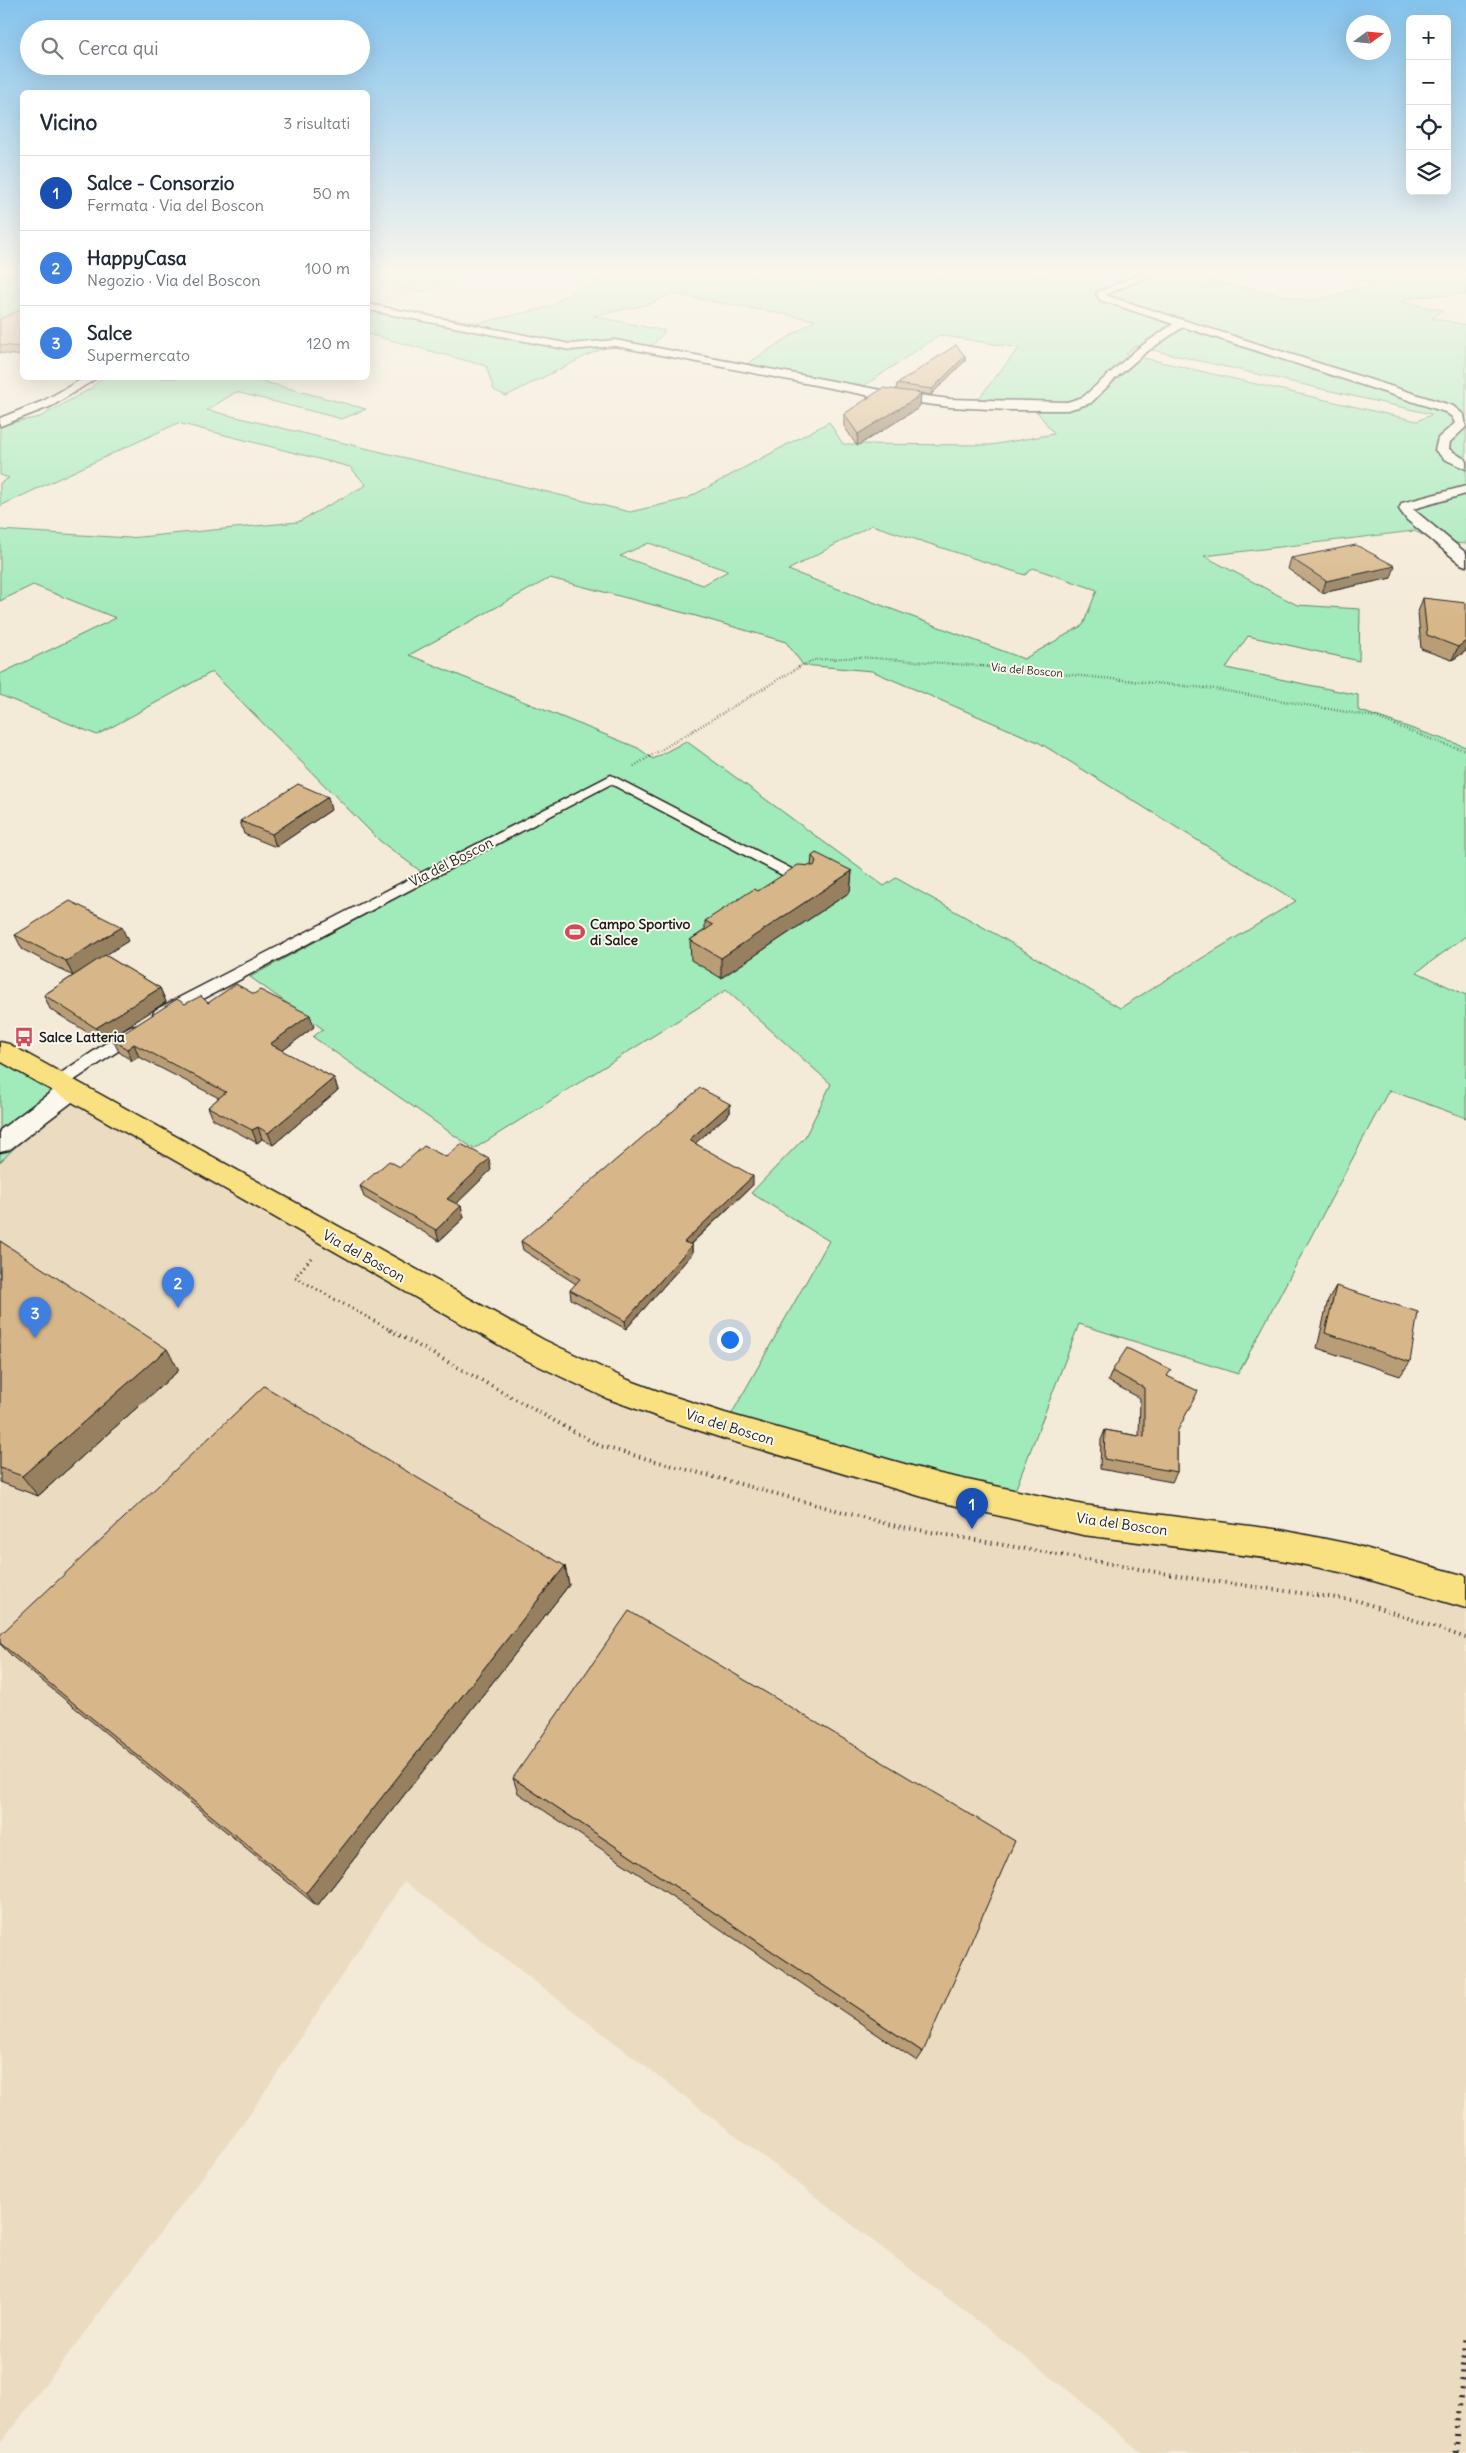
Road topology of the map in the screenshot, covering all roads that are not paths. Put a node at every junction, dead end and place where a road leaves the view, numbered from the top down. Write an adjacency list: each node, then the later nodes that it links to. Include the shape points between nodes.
1 (71, 389): 5 (street, via 50,402)
2 (857, 389): 3 (street, via 950,403 1008,406 1068,406 1088,400)
3 (1098, 389)
4 (1388, 389): 6 (street, via 1458,414 1462,424 1442,442 1442,450)
5 (0, 422)
6 (1466, 465)
7 (1466, 490): 8 (street, via 1420,501 1406,509 1412,518)
8 (1466, 561)
9 (806, 882): 11 (lane, Via del Boscon, via 612,779 148,1022)
10 (0, 1050): 11 (main road, Via del Boscon)
11 (64, 1087): 12 (street); 13 (main road, Via del Boscon, via 533,1349 616,1389 725,1426 1002,1503 1083,1520 1290,1547 1350,1559)
12 (0, 1143)
13 (1466, 1592)

